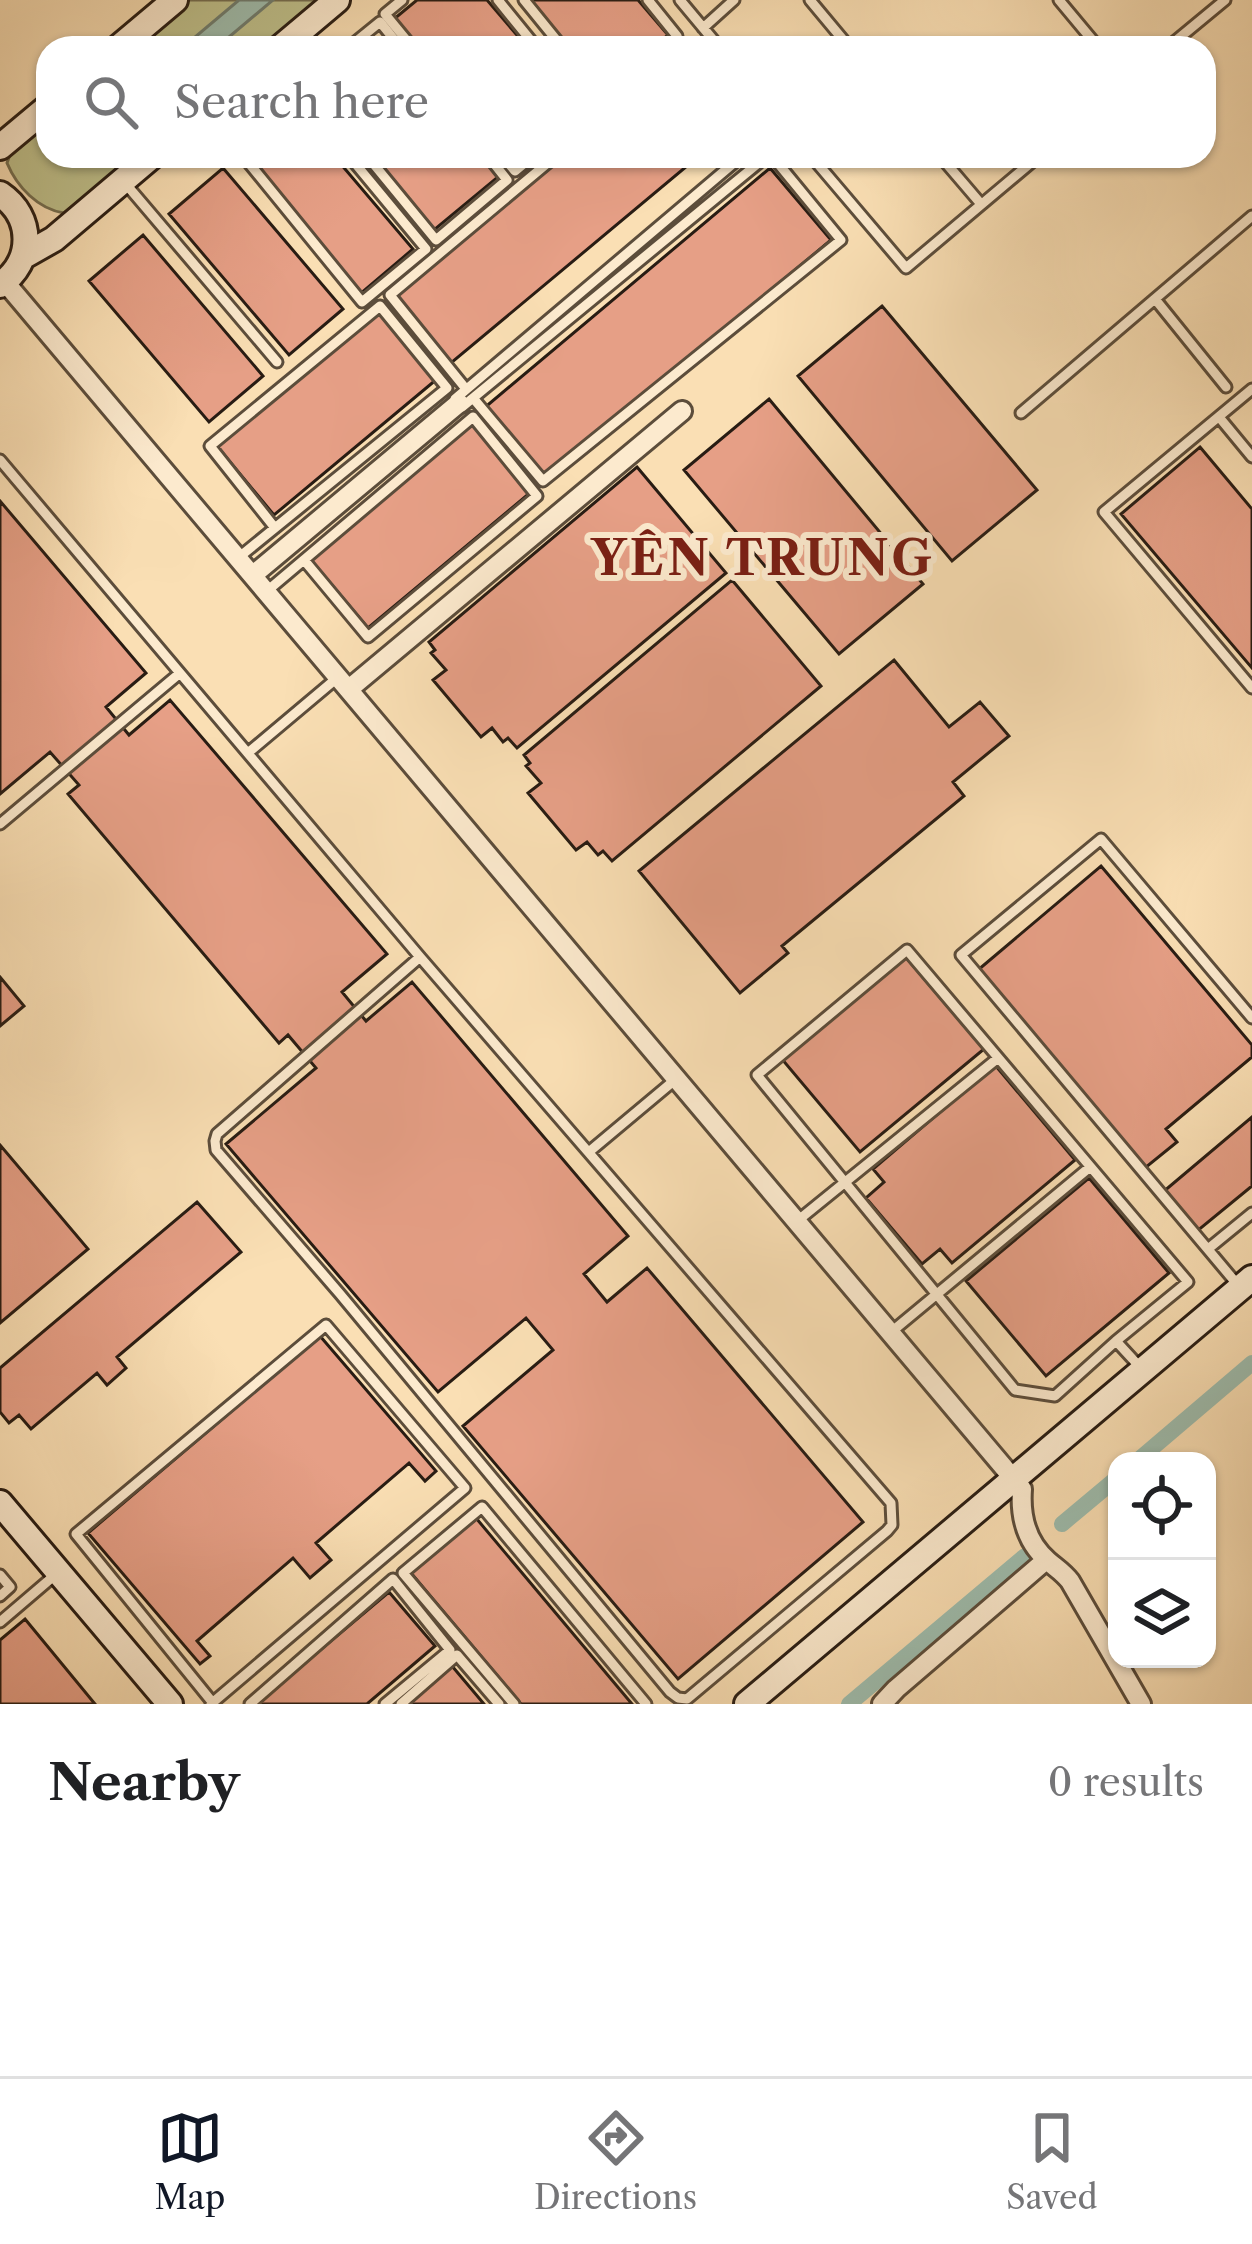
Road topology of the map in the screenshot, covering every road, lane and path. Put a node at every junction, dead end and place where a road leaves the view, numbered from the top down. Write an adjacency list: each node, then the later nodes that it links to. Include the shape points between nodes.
1 (175, 0): 13 (street)
2 (337, 0): 14 (street)
3 (402, 0): 17 (lane, via 385,14)
4 (498, 0): 18 (lane)
5 (524, 0): 19 (lane)
6 (648, 0): 20 (lane)
7 (680, 0): 12 (lane)
8 (734, 0): 12 (lane)
9 (810, 0): 22 (lane)
10 (1059, 0): 23 (lane)
11 (1225, 0): 24 (lane)
12 (703, 28): 21 (lane)
13 (132, 36)
14 (294, 36)
15 (363, 36): 16 (lane, via 380,22)
16 (391, 36)
17 (403, 36)
18 (527, 36)
19 (553, 36)
20 (677, 36)
21 (710, 36)
22 (840, 36)
23 (1089, 36)
24 (1182, 36)
25 (36, 116): 26 (street)
26 (0, 147)
27 (138, 168): 39 (street)
28 (253, 168): 29 (lane, via 362,302 426,249)
29 (359, 168)
30 (377, 168): 31 (lane, via 436,239 507,180)
31 (498, 168)
32 (542, 168): 49 (lane, via 390,295)
33 (728, 168): 49 (lane)
34 (754, 168): 49 (lane)
35 (779, 168): 49 (lane, via 842,240 543,482)
36 (822, 168): 41 (lane, via 906,268)
37 (950, 168): 41 (lane)
38 (1025, 168): 41 (lane)
39 (123, 180): 43 (street); 46 (lane)
40 (0, 194): 43 (street, via 23,221)
41 (981, 205)
42 (1252, 216): 45 (lane)
43 (24, 256): 44 (street)
44 (2, 283): 56 (street)
45 (1155, 299): 47 (lane); 51 (lane)
46 (277, 362)
47 (1226, 387)
48 (1252, 389): 52 (lane)
49 (466, 397): 58 (street)
50 (682, 411): 61 (street)
51 (1021, 413)
52 (1219, 417): 53 (lane); 62 (lane, via 1104,512)
53 (1252, 457)
54 (0, 460): 60 (lane)
55 (275, 528): 55 (lane, via 447,388 380,306 210,446); 56 (lane)
56 (238, 558): 58 (street)
57 (304, 560): 57 (lane, via 473,417 537,496 368,637); 59 (lane)
58 (253, 575): 59 (street)
59 (267, 591): 61 (street)
60 (179, 673): 63 (lane); 64 (lane)
61 (344, 683): 63 (lane); 68 (street)
62 (1252, 688)
63 (249, 752): 65 (lane)
64 (0, 824)
65 (420, 957): 69 (lane); 69 (lane, via 217,1134 216,1150 670,1692 687,1699 887,1531 891,1503)
66 (1252, 1018): 74 (lane, via 1101,838 961,955)
67 (998, 1058): 70 (lane); 71 (lane); 71 (lane, via 907,950 757,1075)
68 (676, 1079): 69 (lane); 73 (street)
69 (590, 1151)
70 (1090, 1167): 76 (lane); 78 (lane, via 1188,1282)
71 (845, 1183): 73 (lane); 76 (lane)
72 (1252, 1213): 74 (lane)
73 (796, 1222): 77 (street)
74 (1208, 1249): 75 (lane)
75 (1248, 1287): 79 (street); 80 (street)
76 (936, 1294): 77 (lane); 78 (lane, via 1015,1390 1055,1396)
77 (890, 1333): 80 (street)
78 (1116, 1341): 79 (lane)
79 (1142, 1370): 80 (street)
80 (1018, 1484): 82 (street, via 1021,1513); 95 (street); 96 (street)
81 (0, 1503): 83 (street)
82 (1046, 1559): 97 (street); 98 (street, via 1070,1581)
83 (59, 1572): 86 (lane); 88 (street)
84 (0, 1575): 85 (lane, via 10,1587)
85 (0, 1596)
86 (0, 1622)
87 (212, 1703): 87 (lane, via 465,1488 326,1325 76,1534)
88 (170, 1704)
89 (250, 1704): 90 (lane, via 393,1580 450,1649)
90 (385, 1704)
91 (401, 1704): 92 (lane, via 458,1655)
92 (499, 1704)
93 (514, 1704): 94 (lane, via 403,1574 482,1507)
94 (646, 1704)
95 (747, 1704)
96 (769, 1704)
97 (882, 1704)
98 (1141, 1704)

